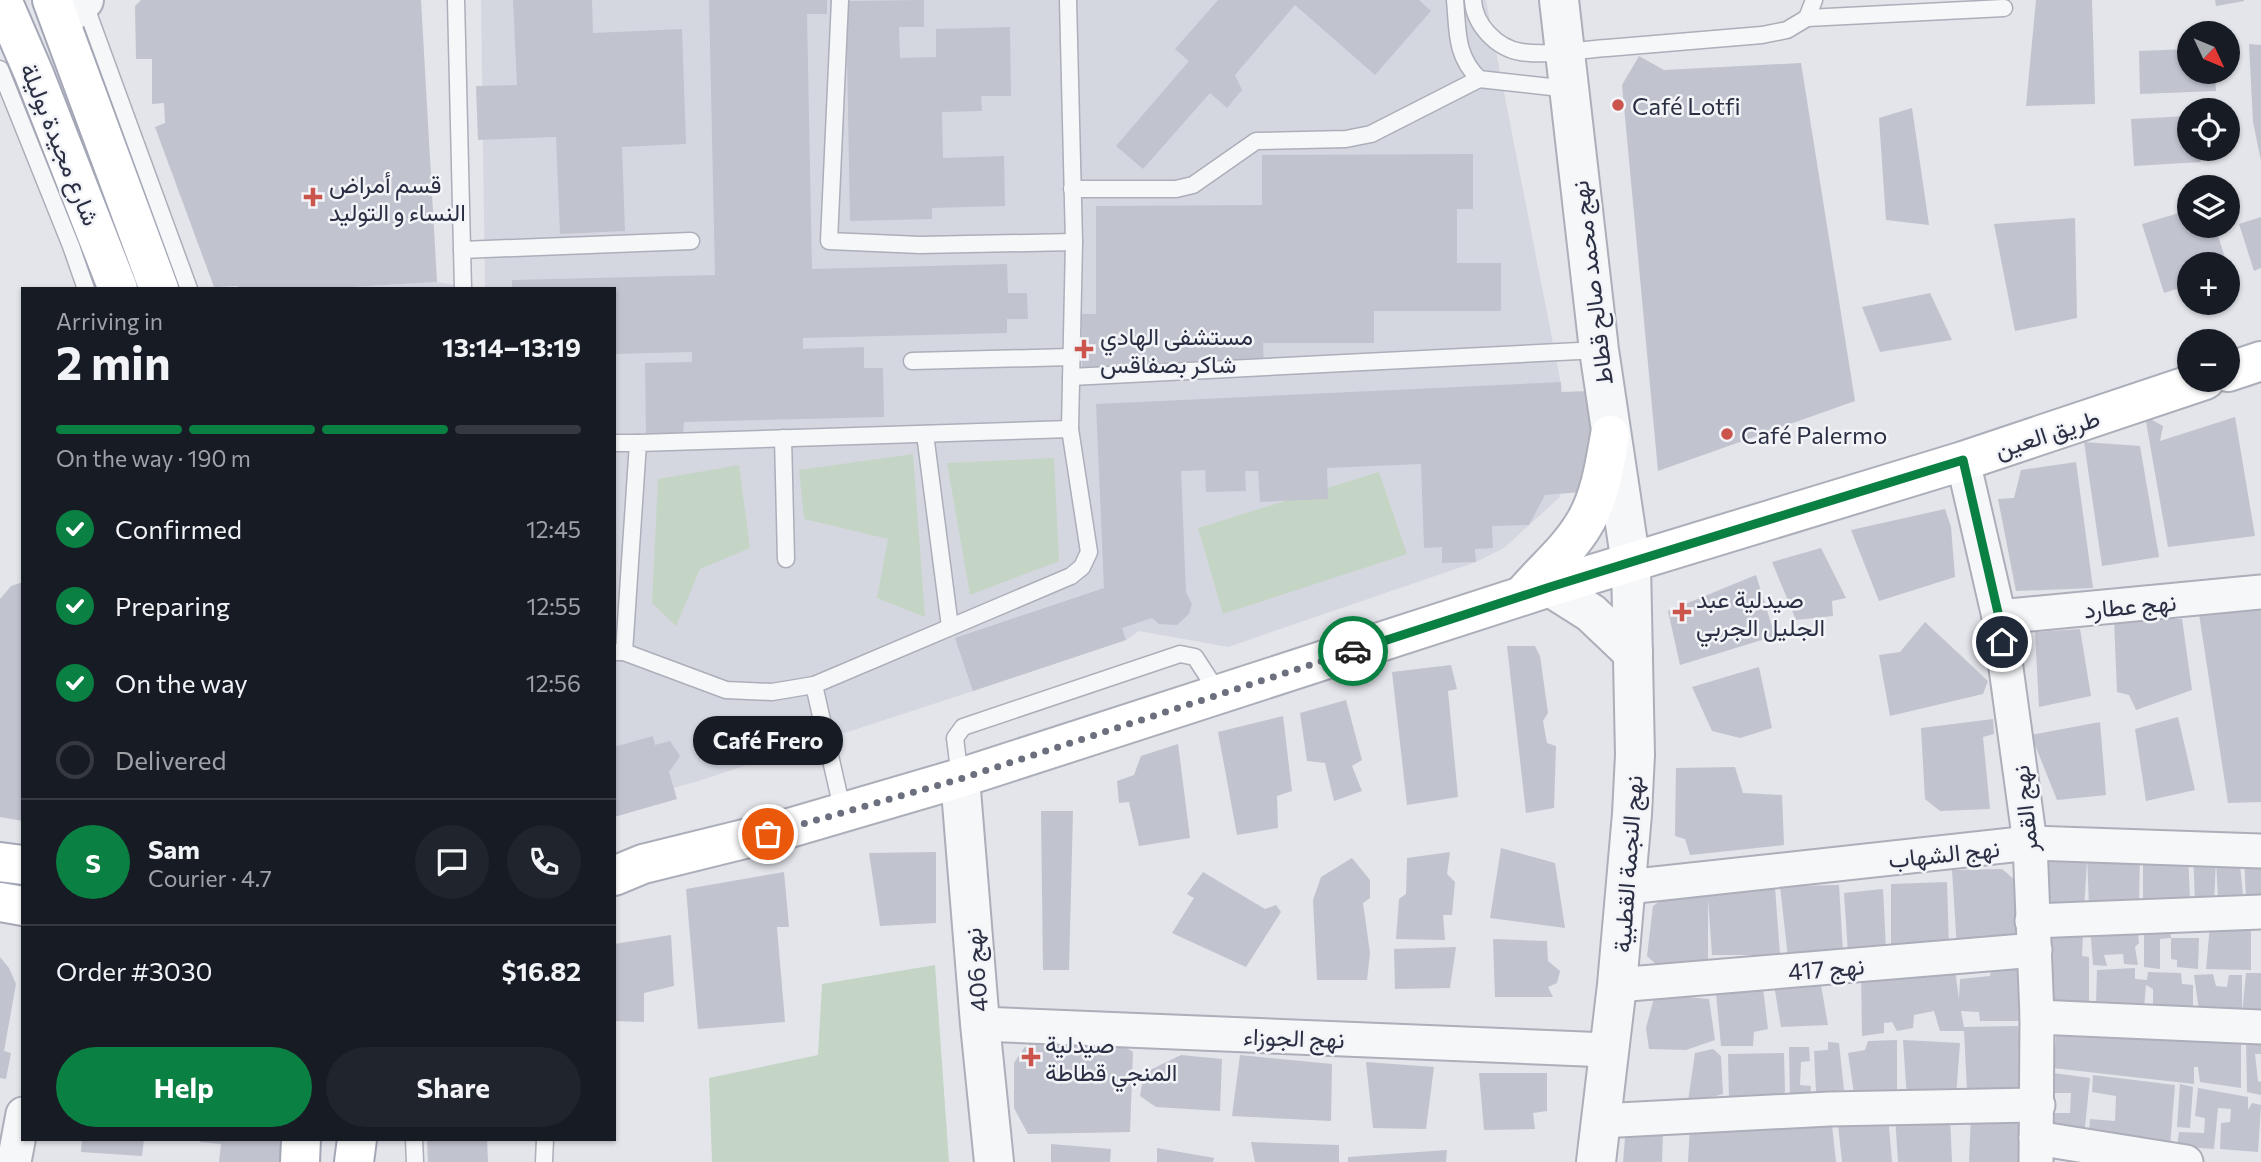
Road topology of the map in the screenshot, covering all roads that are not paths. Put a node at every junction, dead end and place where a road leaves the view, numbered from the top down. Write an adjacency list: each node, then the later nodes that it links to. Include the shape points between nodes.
1 (2, 0): 21 (main road, شارع مجيدة بوليلة)
2 (456, 0): 19 (lane)
3 (840, 0): 18 (lane, via 829,241 920,245)
4 (1069, 0): 16 (lane)
5 (1455, 0): 14 (lane, via 1460,52)
6 (1473, 0): 12 (lane, via 1474,12 1500,42 1519,51)
7 (1559, 0): 12 (street, نهج محمد صالح قطاط)
8 (1814, 0): 11 (lane)
9 (73, 4): 22 (main road, شارع مجيدة بوليلة); 23 (lane, شارع مجيدة بوليلة)
10 (2004, 9): 11 (lane)
11 (1807, 18): 12 (lane, via 1787,30 1762,35)
12 (1565, 52): 15 (street, نهج محمد صالح قطاط)
13 (0, 69): 20 (lane)
14 (1479, 79): 15 (lane); 16 (lane, via 1371,134 1256,141 1193,185)
15 (1569, 89): 25 (street, نهج محمد صالح قطاط)
16 (1072, 189): 18 (lane)
17 (691, 241): 19 (lane)
18 (1074, 242): 26 (lane)
19 (462, 250): 24 (lane)
20 (85, 287)
21 (117, 287)
22 (158, 287)
23 (188, 287)
24 (463, 287)
25 (1599, 350): 30 (lane); 34 (street, نهج محمد صالح قطاط)
26 (1071, 357): 27 (lane); 30 (lane)
27 (912, 360)
28 (2261, 361): 29 (main road)
29 (2240, 368)
30 (1071, 377): 32 (lane)
31 (2177, 390): 38 (main road, طريق العين)
32 (1070, 429): 33 (lane); 44 (lane, via 1089,552 1082,567 1071,576)
33 (925, 433): 35 (lane); 44 (lane)
34 (1610, 435): 40 (street, نهج محمد صالح قطاط); 41 (main road, via 1585,523)
35 (783, 438): 37 (lane); 39 (lane)
36 (616, 443): 37 (lane)
37 (638, 443): 45 (lane)
38 (1963, 460): 40 (main road, طريق العين); 43 (street, نهج القمر)
39 (786, 559)
40 (1631, 564): 41 (main road, طريق العين); 46 (street, نهج النجمة القطبية)
41 (1536, 592): 46 (street, via 1591,613); 48 (main road, طريق العين)
42 (2261, 592): 43 (street, نهج عطارد)
43 (1999, 617): 51 (street, نهج القمر)
44 (950, 627): 47 (lane)
45 (619, 652): 47 (lane, via 726,690 772,692)
46 (1633, 653): 56 (street, نهج النجمة القطبية, via 1635,755)
47 (814, 685): 50 (lane)
48 (1219, 694): 49 (main road, طريق العين); 49 (lane, via 1195,657 1180,654 963,727 955,738)
49 (960, 779): 50 (main road, طريق العين); 63 (street, نهج 406)
50 (843, 813): 55 (main road, طريق العين)
51 (2031, 843): 52 (street, نهج الشهاب); 56 (street, نهج الشهاب); 60 (street, نهج القمر)
52 (2261, 851)
53 (0, 862): 54 (main road)
54 (21, 865)
55 (624, 868)
56 (1627, 887): 61 (street, نهج النجمة القطبية)
57 (0, 902): 58 (main road)
58 (21, 906)
59 (2261, 912): 60 (street, نهج 417)
60 (2034, 936): 61 (street, نهج 417); 62 (street, نهج القمر)
61 (1617, 985): 65 (street, نهج النجمة القطبية)
62 (2036, 1017): 64 (street); 68 (street, نهج القمر)
63 (980, 1024): 65 (street, نهج الجوزاء); 78 (street, نهج 406)
64 (2261, 1027)
65 (1608, 1050): 66 (street, نهج النجمة القطبية)
66 (1600, 1121): 68 (street, via 1829,1109); 79 (street, نهج النجمة القطبية)
67 (21, 1125): 73 (street)
68 (2037, 1135): 80 (street)
69 (301, 1141): 74 (main road)
70 (357, 1141): 75 (main road)
71 (414, 1141): 76 (lane)
72 (545, 1141): 77 (lane)
73 (14, 1162)
74 (300, 1162)
75 (354, 1162)
76 (415, 1162)
77 (544, 1162)
78 (994, 1162)
79 (1596, 1162)
80 (2186, 1162)

